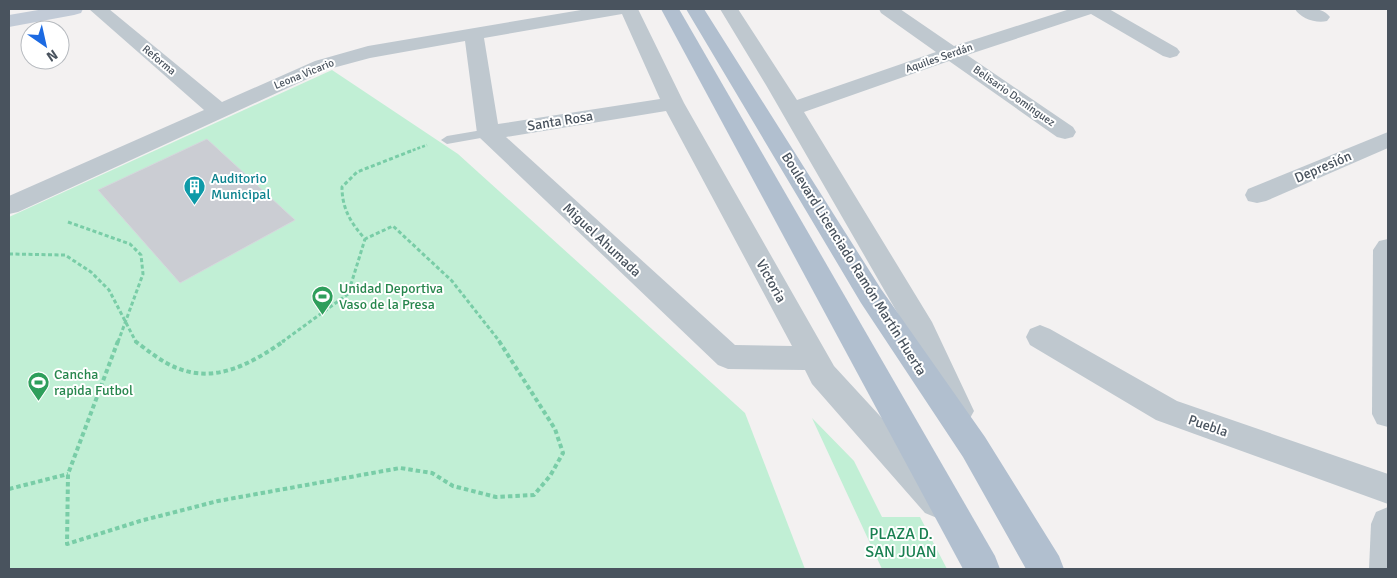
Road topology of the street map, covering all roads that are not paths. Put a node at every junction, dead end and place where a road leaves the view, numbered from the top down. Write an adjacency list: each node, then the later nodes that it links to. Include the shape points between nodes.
1 (22, 9): 12 (street)
2 (74, 9): 13 (street)
3 (98, 9): 19 (street, Reforma)
4 (619, 9): 14 (street, Leona Vicario)
5 (629, 9): 17 (street, Victoria)
6 (670, 9): 32 (main road)
7 (696, 9): 30 (main road, Boulevard Licenciado Ramón Martín Huerta, via 871,296)
8 (729, 9): 18 (street)
9 (888, 9): 16 (street, Belisario Domínguez)
10 (1088, 9): 16 (street, Aquiles Serdán)
11 (1096, 9): 15 (street)
12 (9, 11)
13 (9, 21)
14 (474, 34): 19 (street, Leona Vicario, via 368,52 322,65); 21 (street)
15 (1170, 52)
16 (952, 53): 18 (street, Aquiles Serdán); 20 (street, Belisario Domínguez)
17 (673, 103): 21 (street, Santa Rosa); 28 (street, Victoria)
18 (792, 109): 30 (street, via 922,330)
19 (219, 111): 25 (street, Leona Vicario)
20 (1066, 132)
21 (488, 133): 23 (lane, Santa Rosa); 28 (street, Miguel Ahumada, via 728,357)
22 (1388, 139): 24 (street, Depresión)
23 (447, 140)
24 (1257, 195)
25 (9, 206)
26 (1388, 248): 29 (street)
27 (1040, 337): 31 (street, Puebla, via 1167,411)
28 (812, 358): 32 (street, Victoria, via 823,375)
29 (1388, 414)
30 (974, 447): 35 (main road, Boulevard Licenciado Ramón Martín Huerta)
31 (1388, 489)
32 (956, 523): 34 (main road)
33 (1388, 524): 36 (street)
34 (982, 569)
35 (1046, 569)
36 (1387, 569)

